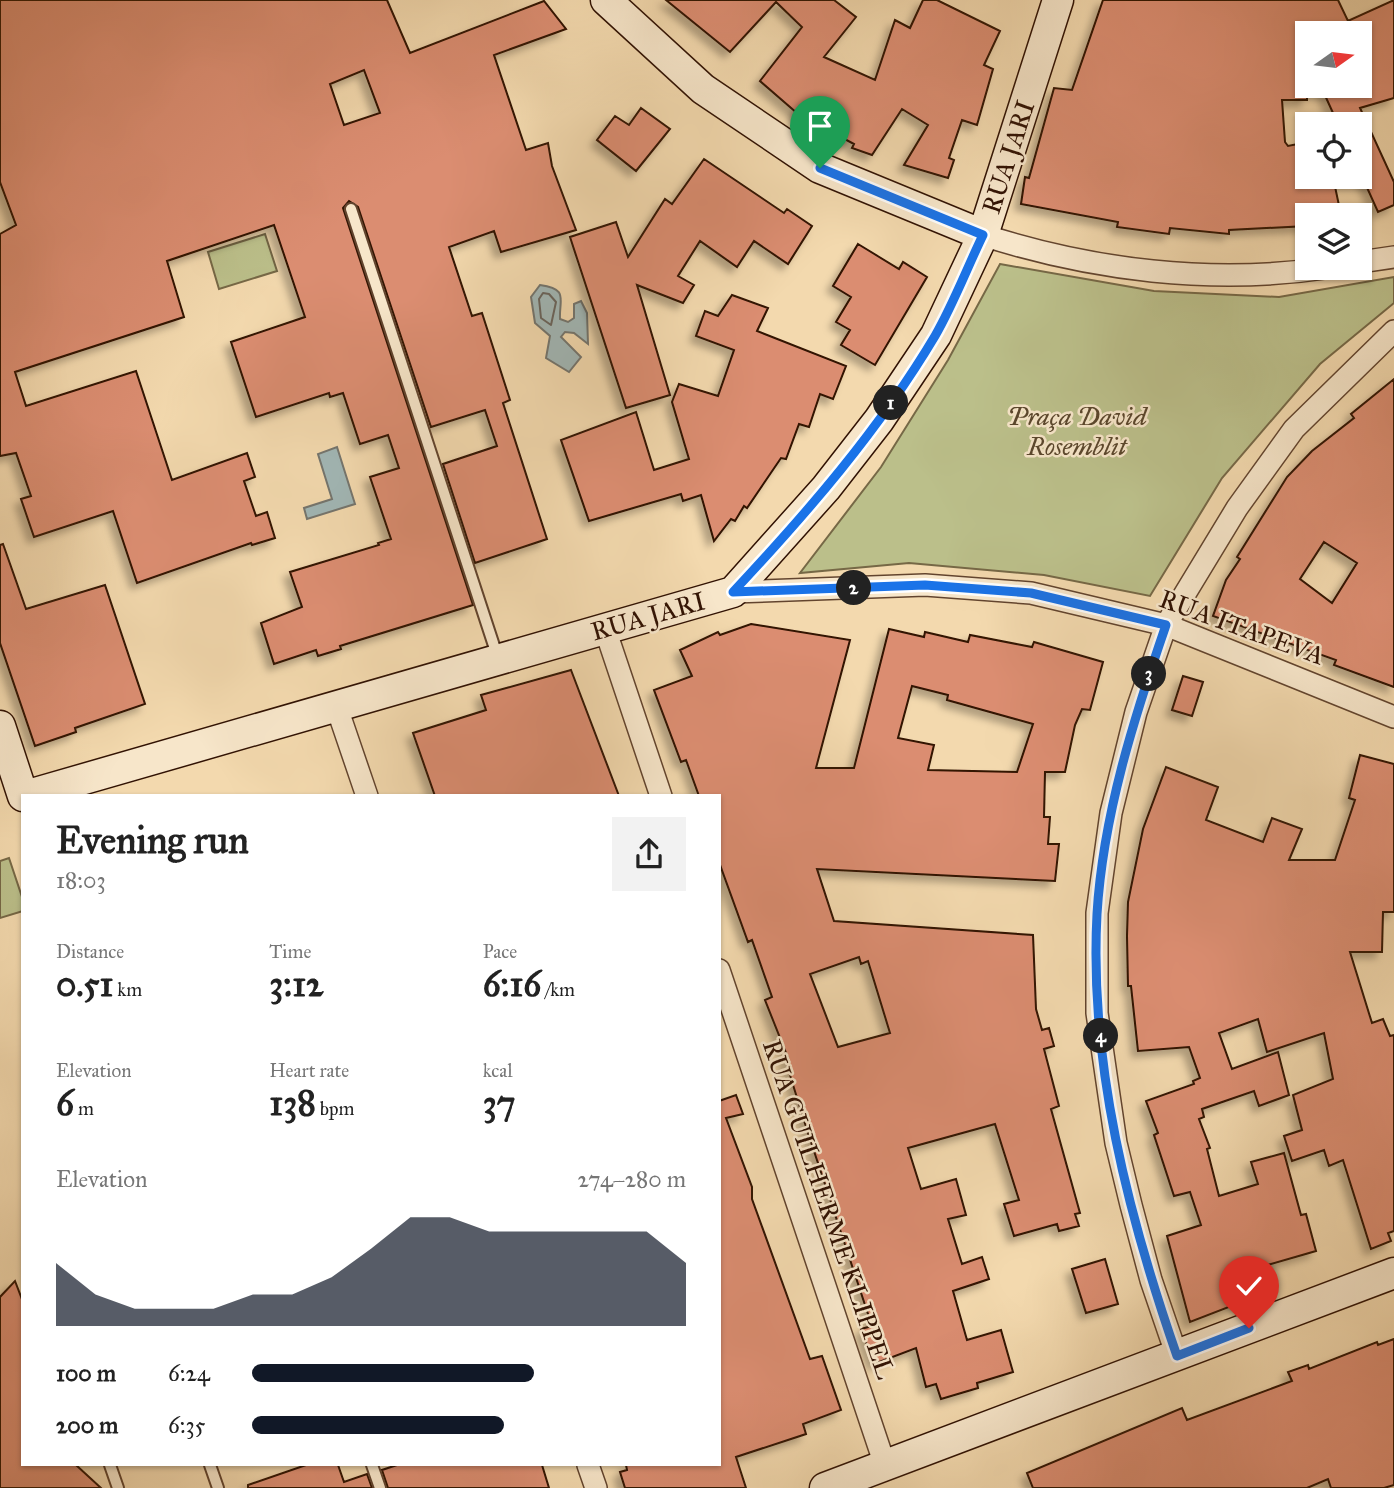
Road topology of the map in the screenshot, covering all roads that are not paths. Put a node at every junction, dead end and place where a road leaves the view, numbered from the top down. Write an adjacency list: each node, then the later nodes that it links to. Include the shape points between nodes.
1 (606, 0): 4 (street, via 703,89 820,168)
2 (1058, 0): 4 (street, RUA JARI)
3 (351, 209): 12 (lane)
4 (983, 235): 7 (street, via 1073,258 1142,269 1221,275); 9 (street, RUA JARI, via 936,335 880,420)
5 (1394, 257): 6 (street)
6 (1372, 260)
7 (1295, 272)
8 (1394, 331): 10 (street, via 1294,429 1237,508)
9 (733, 592): 10 (street, RUA ITAPEVA, via 925,585 1031,593); 11 (street, RUA JARI)
10 (1166, 625): 14 (street, RUA ITAPEVA); 22 (street, via 1136,712 1111,813 1097,913 1097,1013 1116,1143 1150,1280)
11 (605, 629): 12 (street, RUA JARI); 19 (street)
12 (499, 660): 13 (street, RUA JARI)
13 (337, 708): 17 (street, RUA JARI); 18 (street)
14 (1394, 717)
15 (0, 726): 16 (street)
16 (23, 794)
17 (31, 794)
18 (365, 794)
19 (660, 794)
20 (721, 976): 23 (street, RUA GUILHERME KLIPPEL)
21 (1394, 1273): 22 (street)
22 (1177, 1356): 23 (street)
23 (885, 1465): 32 (street)
24 (110, 1466): 28 (lane)
25 (210, 1466): 29 (lane)
26 (372, 1466): 30 (lane)
27 (588, 1466): 31 (street)
28 (118, 1488)
29 (218, 1488)
30 (380, 1488)
31 (596, 1488)
32 (825, 1488)

